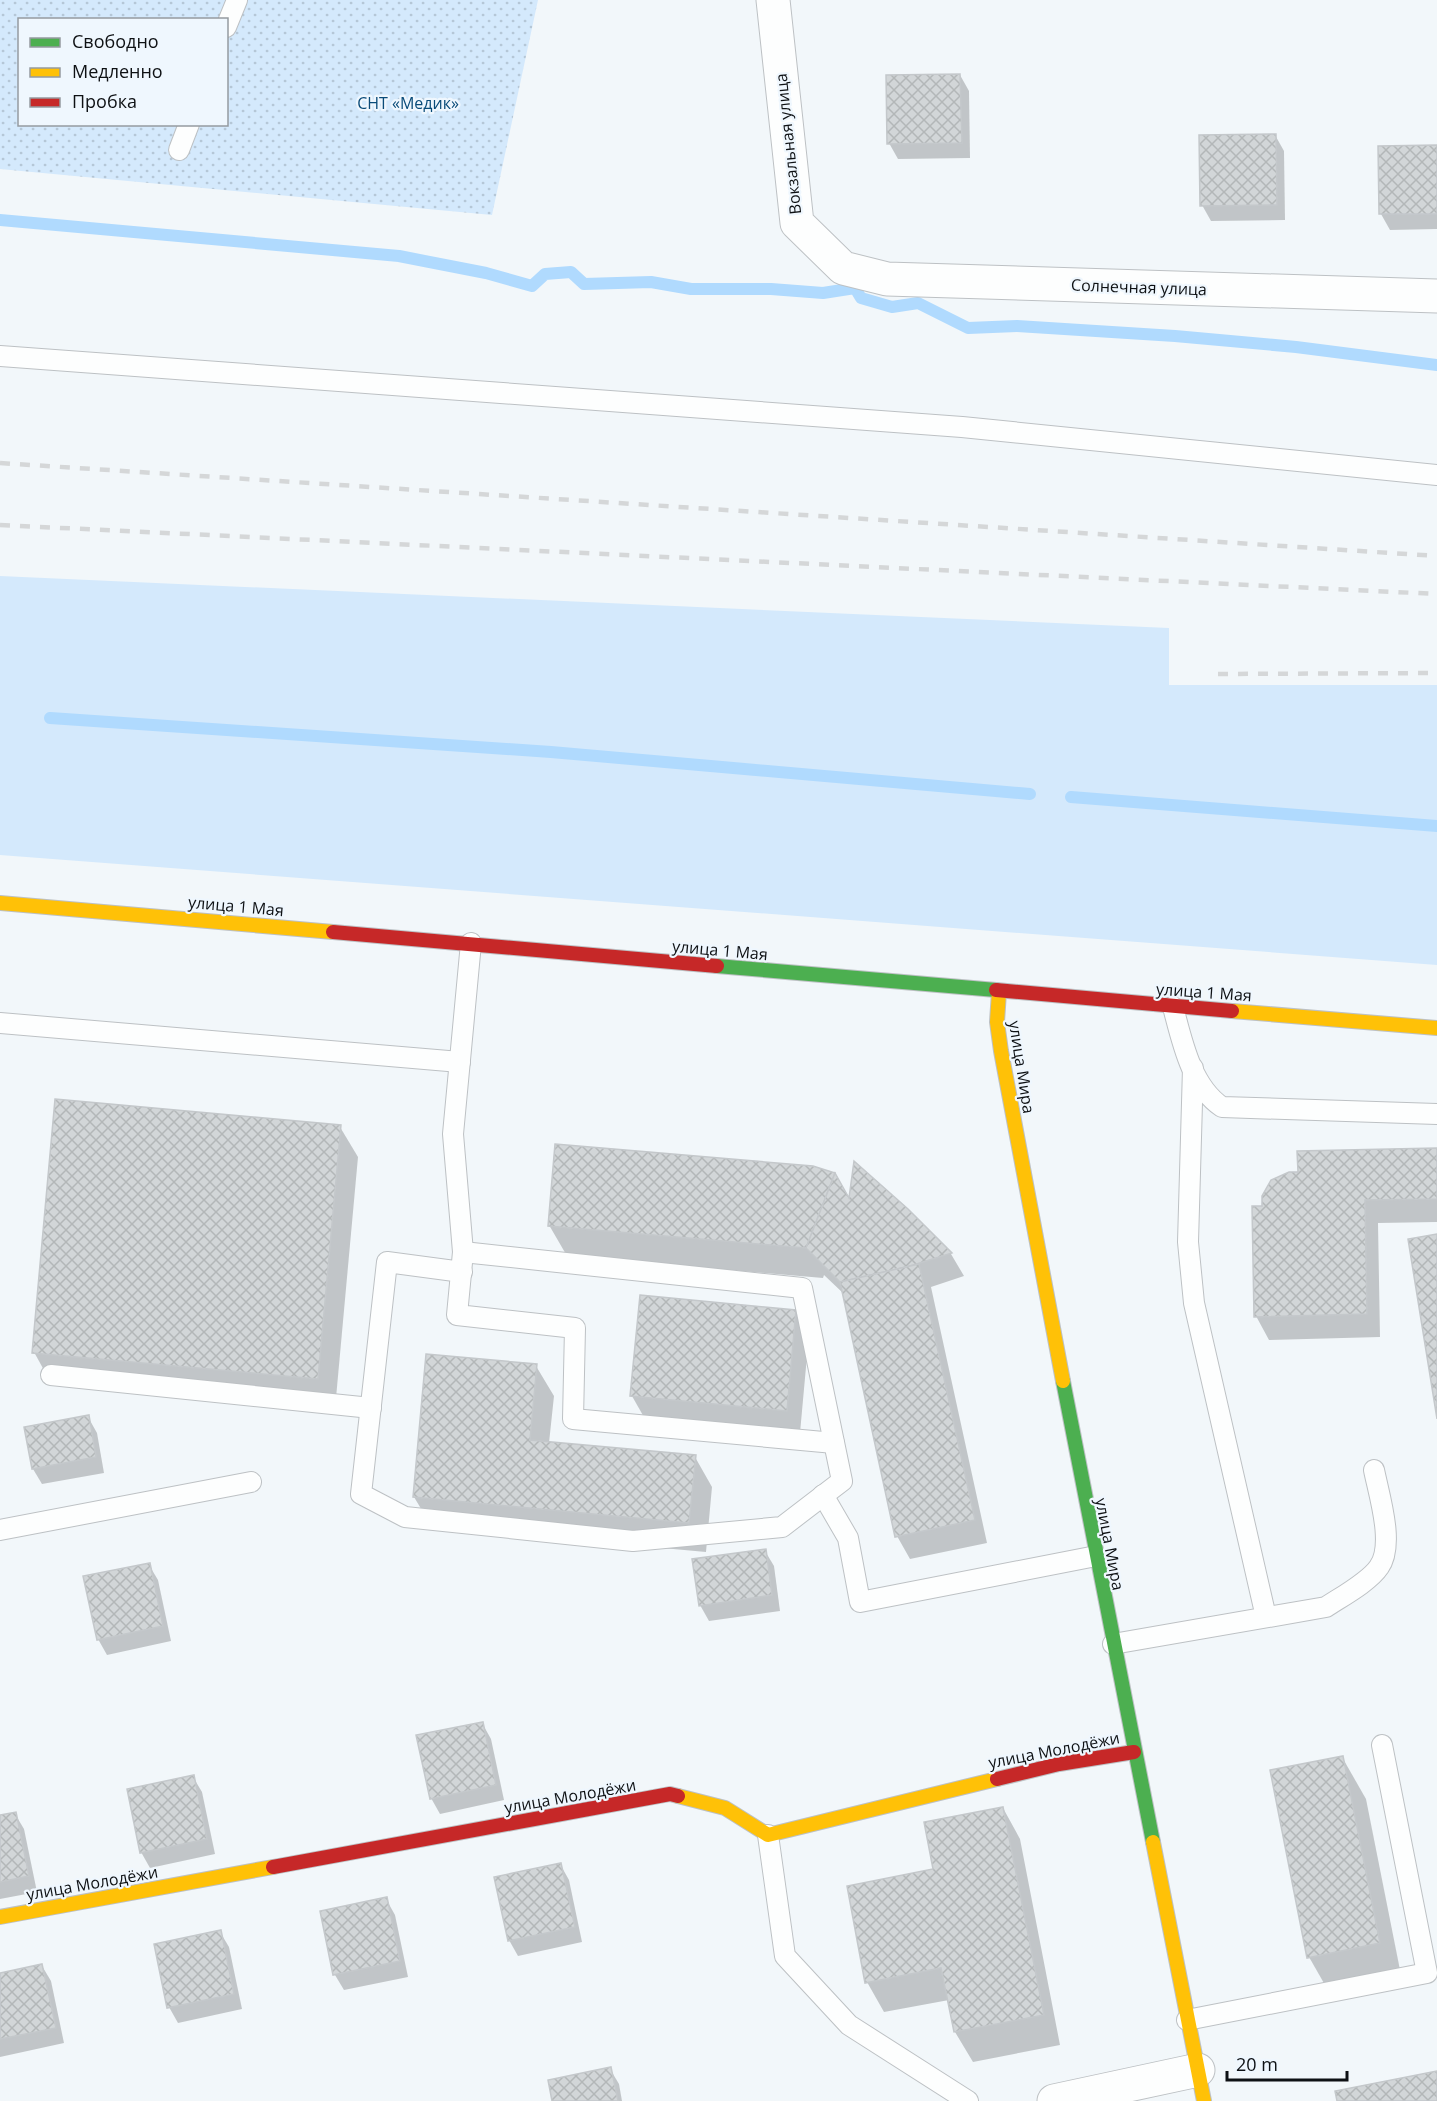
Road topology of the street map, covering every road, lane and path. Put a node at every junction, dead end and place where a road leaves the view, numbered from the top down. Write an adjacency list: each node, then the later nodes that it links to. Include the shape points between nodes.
1 (237, 0): 3 (lane)
2 (773, 0): 6 (street, Вокзальная улица, via 797,223)
3 (228, 22)
4 (188, 126): 5 (lane)
5 (179, 150)
6 (843, 268): 7 (street, Солнечная улица, via 887,279)
7 (1437, 296)
8 (0, 356): 9 (lane, via 962,428)
9 (1437, 475)
10 (0, 903): 11 (street, улица 1 Мая)
11 (471, 943): 12 (street, улица 1 Мая); 16 (lane)
12 (999, 992): 13 (street, улица 1 Мая); 27 (street, улица Мира, via 997,1022 1001,1051)
13 (1173, 1007): 15 (street, улица 1 Мая); 17 (lane, via 1182,1045)
14 (0, 1023): 16 (lane)
15 (1437, 1028)
16 (460, 1062): 19 (lane, via 453,1134)
17 (1193, 1068): 18 (lane, via 1209,1098 1222,1107); 28 (lane, via 1188,1242 1194,1303)
18 (1437, 1114)
19 (462, 1262): 21 (lane, via 387,1262); 22 (lane, via 802,1288); 22 (lane, via 457,1315 575,1328 573,1419)
20 (51, 1375): 21 (lane)
21 (371, 1408): 25 (lane, via 361,1494 405,1516 633,1540 782,1527)
22 (834, 1443): 25 (lane, via 842,1481)
23 (1374, 1470): 28 (lane, via 1387,1531 1380,1566 1326,1607)
24 (251, 1482): 26 (lane)
25 (823, 1495): 27 (lane, via 848,1538 860,1602)
26 (0, 1530)
27 (1096, 1557): 29 (street, улица Мира)
28 (1266, 1617): 29 (lane)
29 (1113, 1644): 31 (street, улица Мира)
30 (1382, 1745): 34 (lane, via 1427,1972)
31 (1134, 1752): 32 (street, улица Молодёжи, via 1026,1771); 34 (street, улица Мира)
32 (768, 1835): 33 (street, улица Молодёжи, via 725,1808 670,1794); 36 (lane, via 785,1956 849,2025)
33 (0, 1917)
34 (1187, 2020): 35 (street, улица Мира)
35 (1201, 2086): 37 (street)
36 (968, 2101)
37 (1054, 2101)

